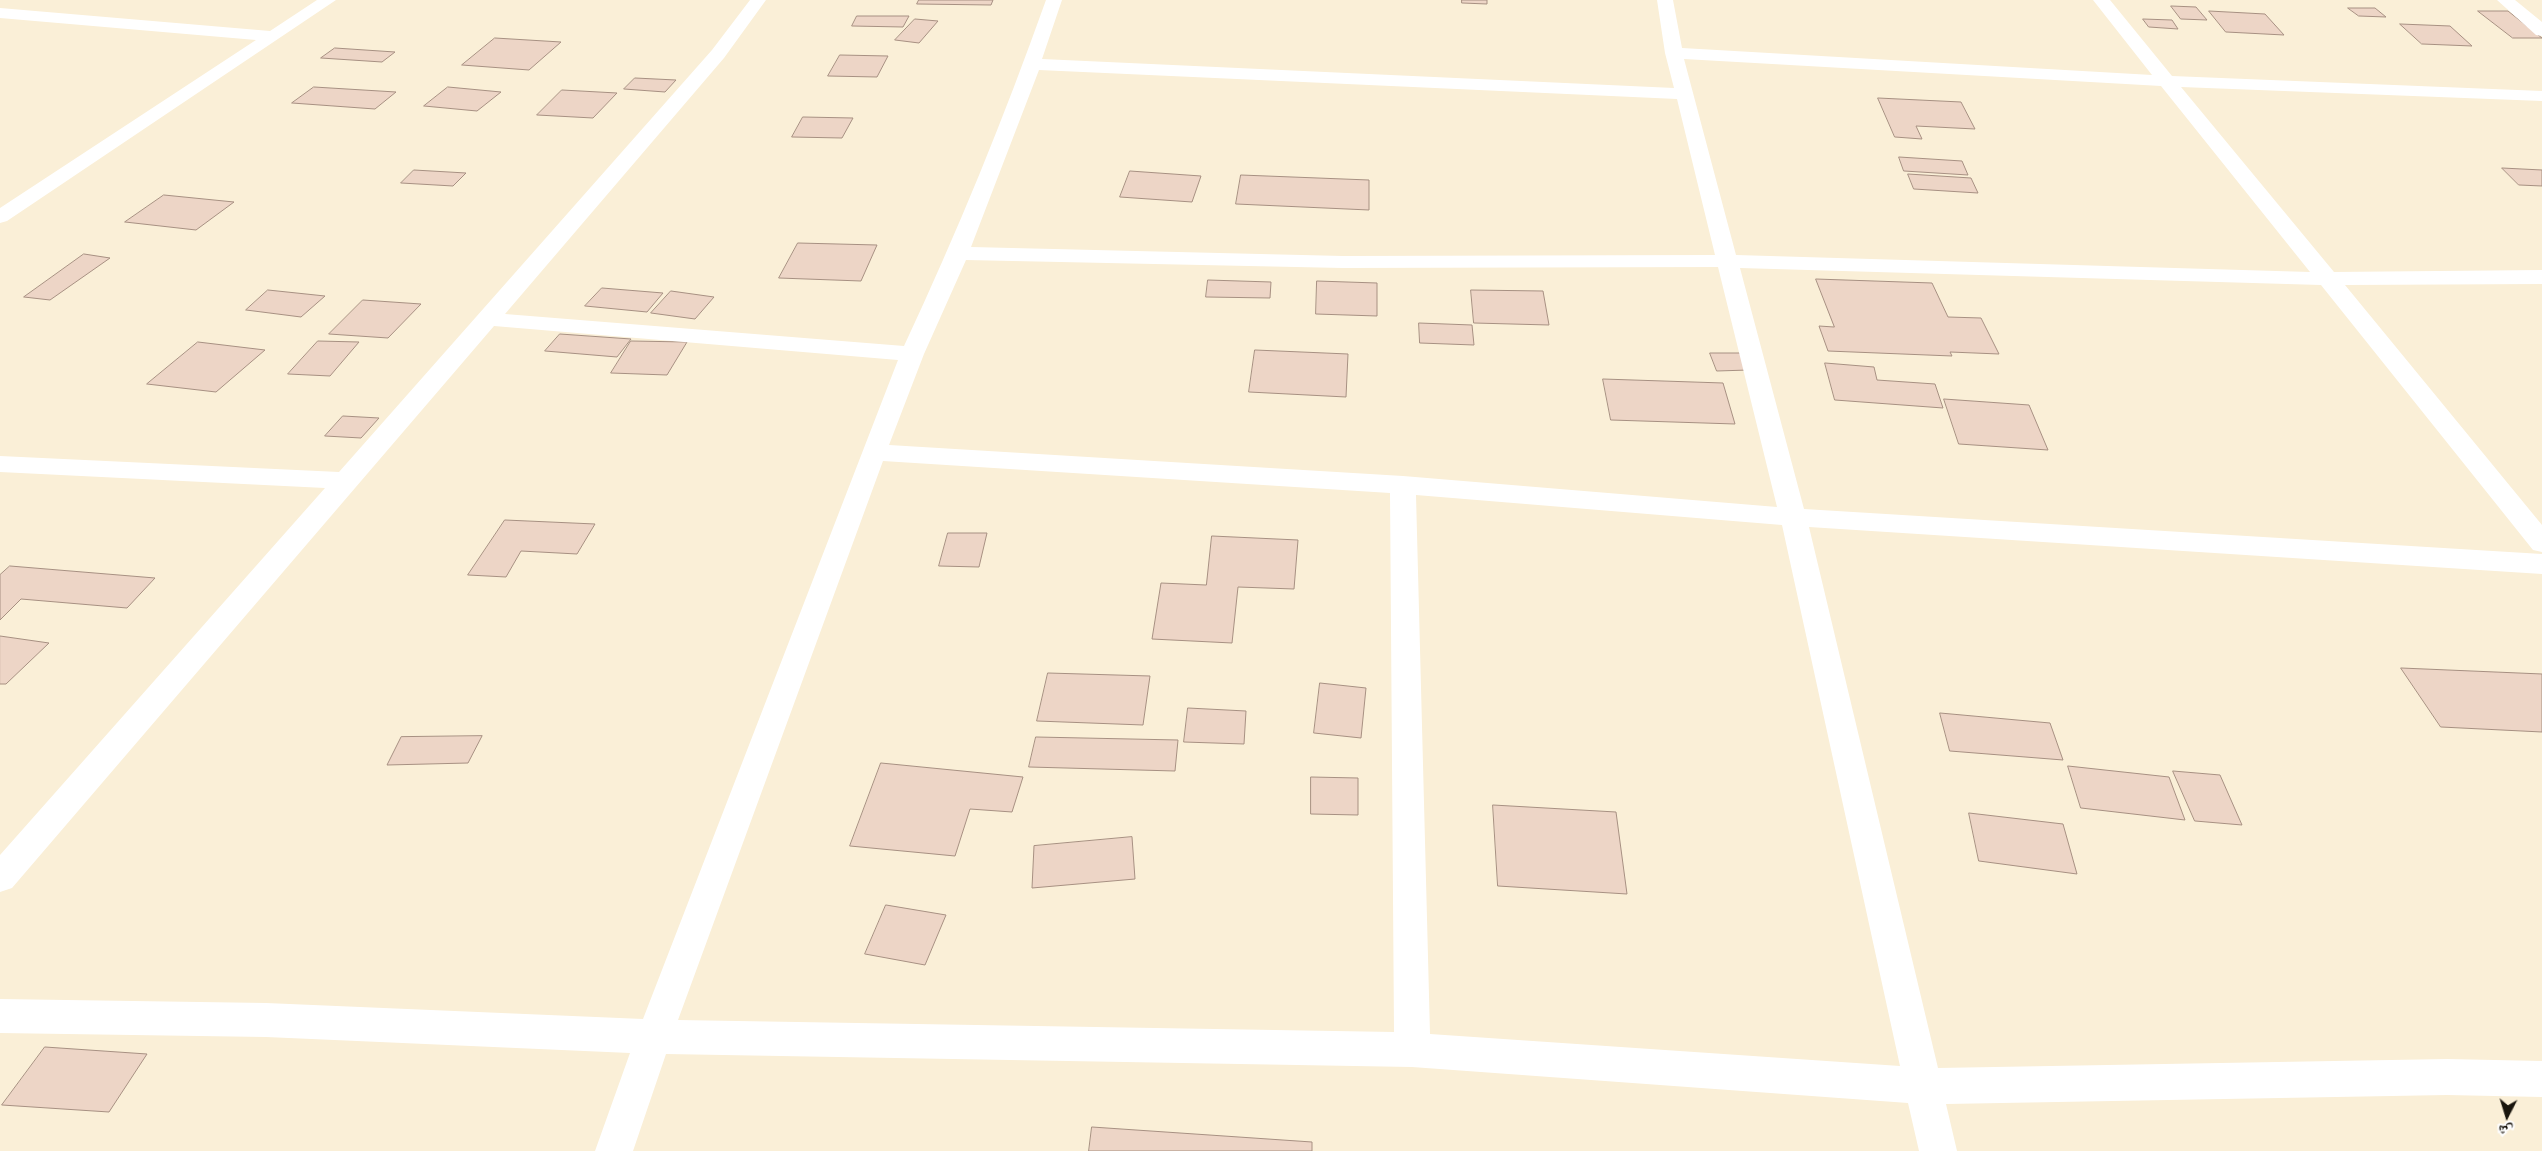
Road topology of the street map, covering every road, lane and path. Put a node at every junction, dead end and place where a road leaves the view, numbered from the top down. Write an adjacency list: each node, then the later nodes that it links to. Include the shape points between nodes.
1 (328, 0): 9 (street)
2 (758, 0): 20 (street, via 718,54)
3 (1054, 0): 11 (street)
4 (1665, 0): 10 (street)
5 (2101, 0): 12 (street)
6 (2505, 0): 8 (street)
7 (0, 13): 9 (street)
8 (2542, 30)
9 (273, 36): 15 (street)
10 (1674, 53): 12 (street); 13 (street)
11 (1032, 64): 13 (street); 16 (street)
12 (2166, 81): 14 (street); 19 (street)
13 (1685, 94): 17 (street)
14 (2542, 96)
15 (0, 217)
16 (958, 253): 17 (street, via 1343,262); 21 (street)
17 (1727, 261): 19 (street); 26 (street)
18 (2542, 277): 19 (street)
19 (2328, 279): 27 (street)
20 (488, 319): 21 (street); 24 (street)
21 (912, 354): 22 (street)
22 (874, 452): 25 (street); 31 (street)
23 (0, 464): 24 (street)
24 (348, 481): 29 (street)
25 (1403, 485): 26 (street); 32 (street)
26 (1793, 518): 28 (street); 34 (street)
27 (2542, 543)
28 (2542, 564)
29 (0, 878)
30 (0, 1016): 31 (street, via 266,1020)
31 (654, 1037): 32 (street); 35 (street)
32 (1412, 1050): 34 (street)
33 (2542, 1079): 34 (street)
34 (1922, 1086): 36 (street)
35 (614, 1151)
36 (1938, 1151)

